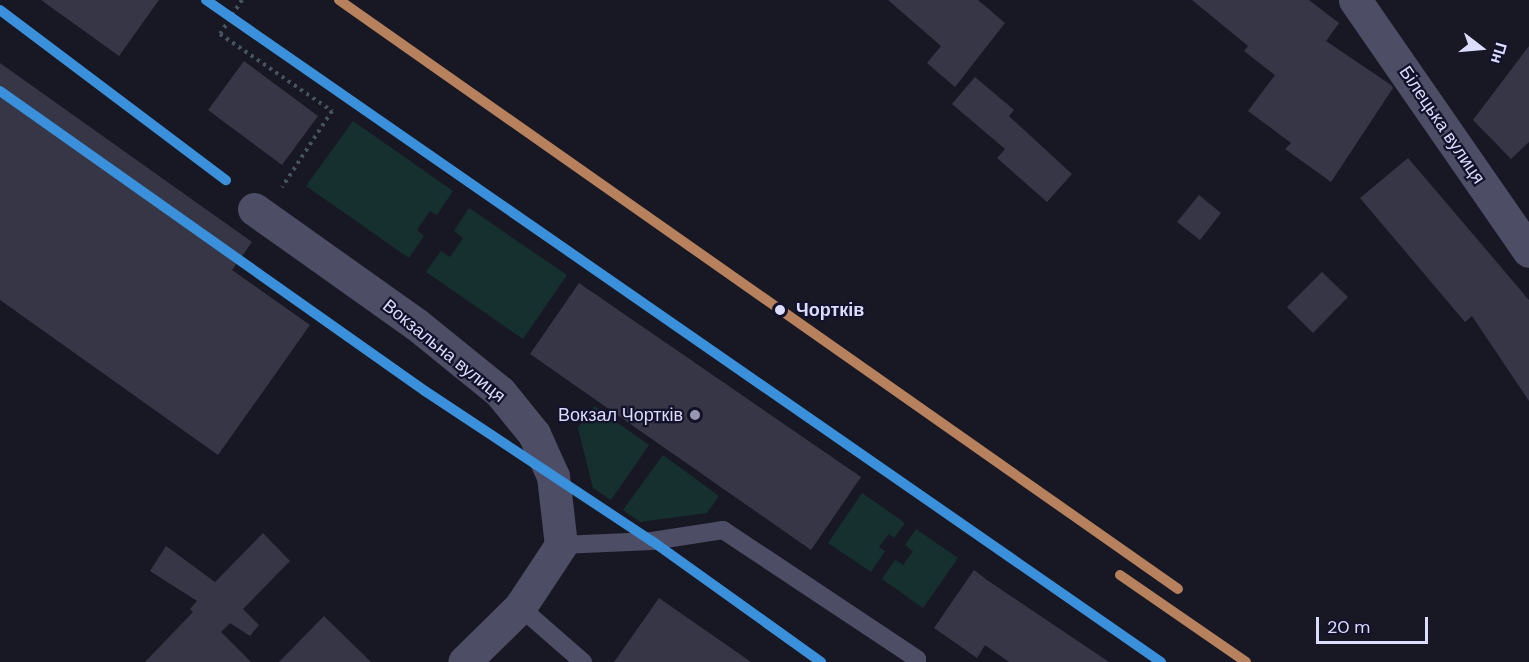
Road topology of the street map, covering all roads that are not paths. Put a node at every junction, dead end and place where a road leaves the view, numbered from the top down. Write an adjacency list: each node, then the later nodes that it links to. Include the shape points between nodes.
1 (1355, 0): 3 (street, Білецька вулиця)
2 (259, 212): 4 (street, Вокзальна вулиця, via 416,324 500,392 534,434 553,476)
3 (1529, 250)
4 (561, 544): 5 (street); 6 (lane, via 652,541 723,530)
5 (520, 607): 7 (street); 8 (lane)
6 (917, 660)
7 (464, 662)
8 (584, 662)

